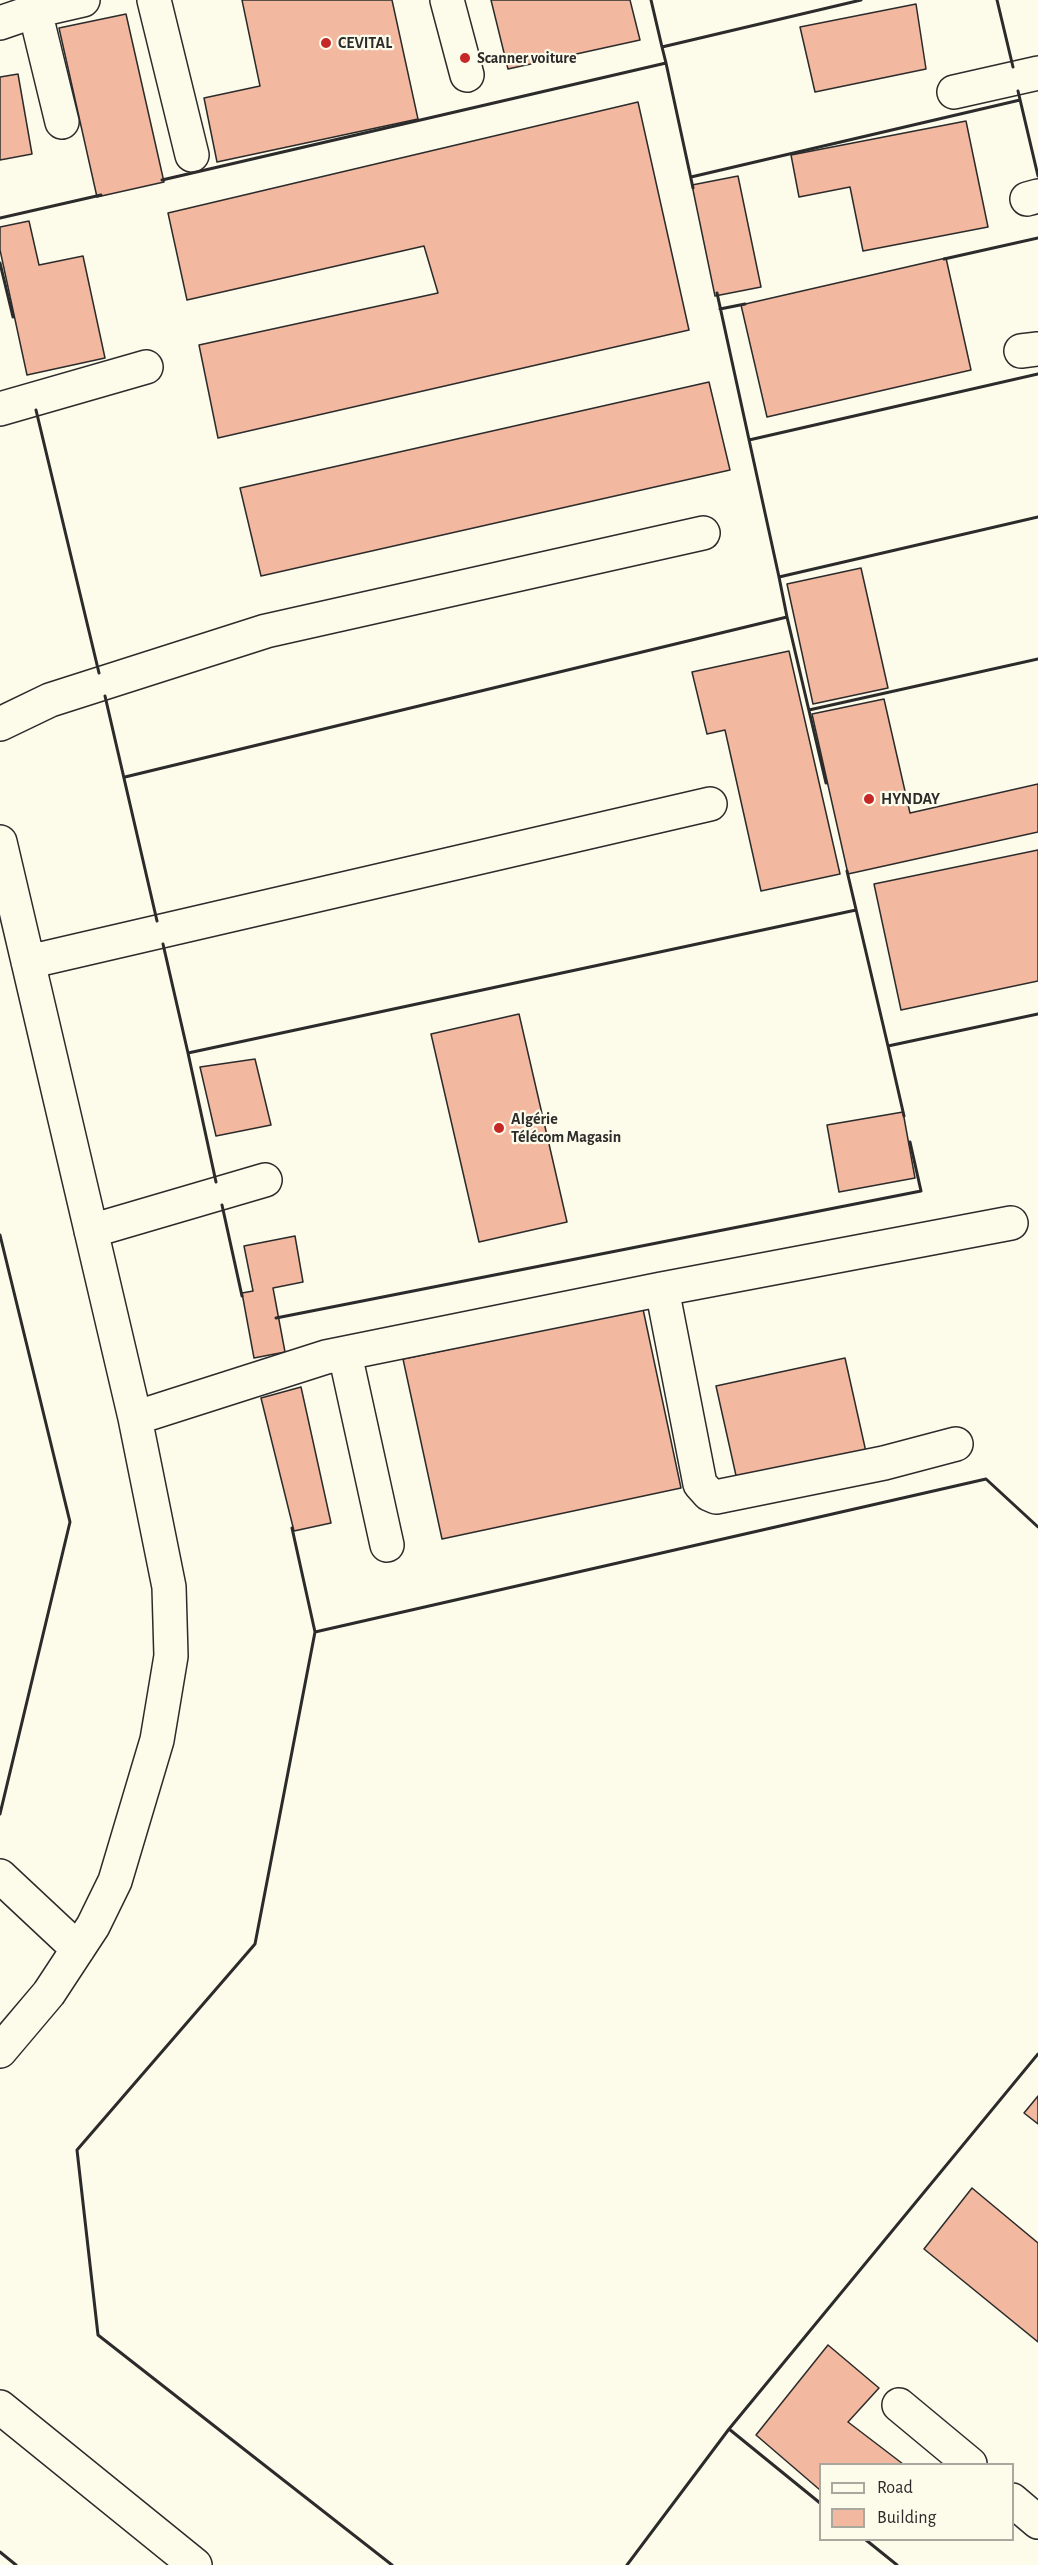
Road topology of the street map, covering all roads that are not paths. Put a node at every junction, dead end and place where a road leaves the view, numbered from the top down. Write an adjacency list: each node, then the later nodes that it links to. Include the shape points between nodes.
1 (83, 0): 4 (street)
2 (154, 0): 10 (street)
3 (447, 0): 7 (street)
4 (35, 11): 5 (street); 9 (street)
5 (0, 23)
6 (1038, 73): 8 (street)
7 (467, 75)
8 (954, 92)
9 (62, 122)
10 (192, 154)
11 (146, 367): 12 (street)
12 (0, 409)
13 (703, 533): 14 (street, via 266,631 50,700)
14 (0, 724)
15 (710, 804): 17 (street)
16 (0, 842): 17 (street)
17 (28, 962): 20 (street)
18 (265, 1180): 20 (street)
19 (1011, 1223): 21 (street)
20 (91, 1231): 23 (street)
21 (662, 1289): 22 (street); 24 (street, via 700,1484 709,1494 717,1497)
22 (345, 1354): 23 (street); 25 (street)
23 (135, 1418): 27 (street, via 169,1587 171,1656 157,1740 115,1881)
24 (956, 1444)
25 (387, 1545)
26 (0, 1876): 27 (street)
27 (78, 1949): 28 (street, via 49,1993)
28 (0, 2051)
29 (899, 2405): 31 (street)
30 (0, 2408): 34 (street)
31 (969, 2463)
32 (1014, 2502): 33 (street)
33 (1038, 2522)
34 (195, 2565)

